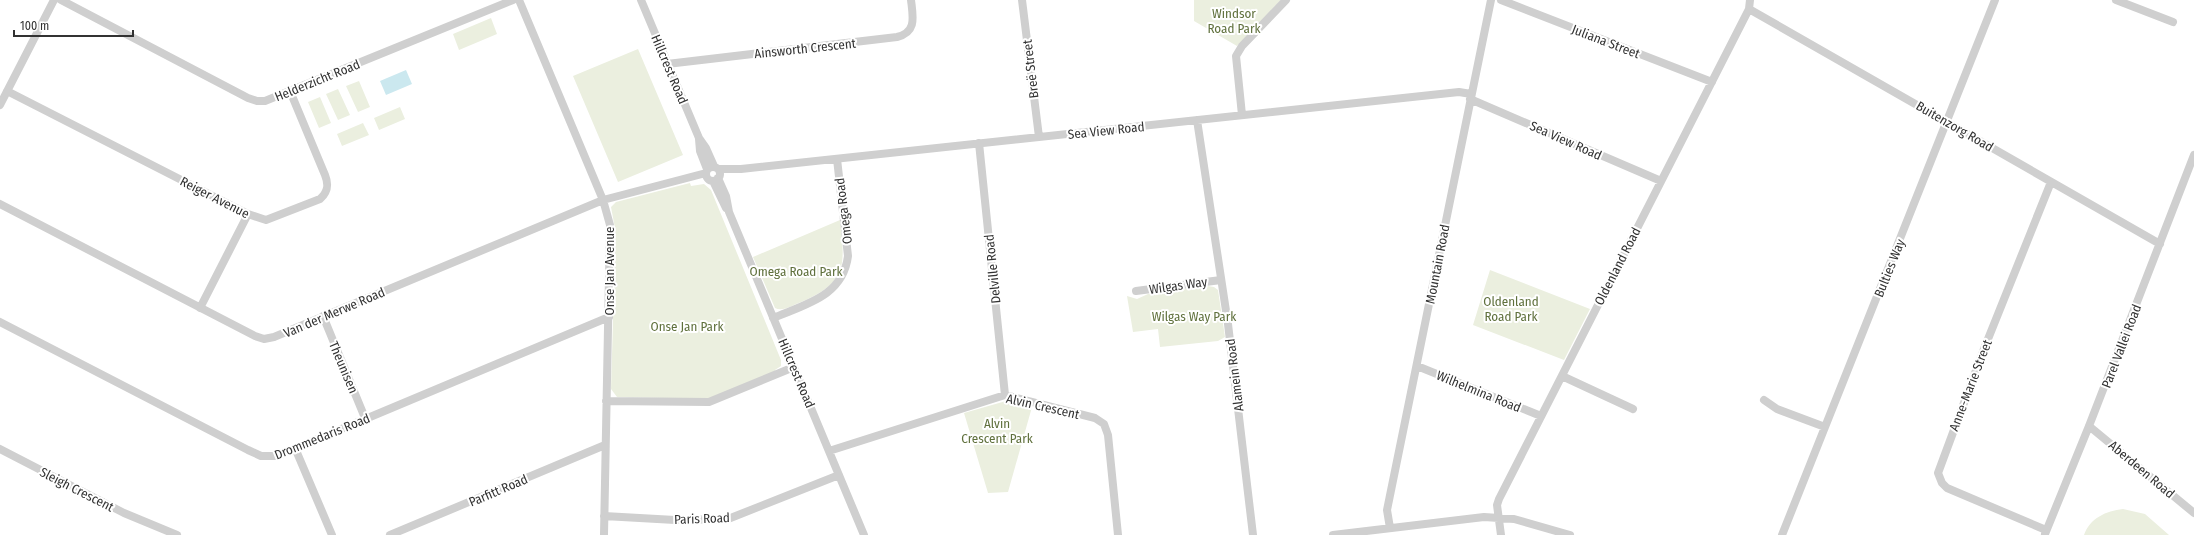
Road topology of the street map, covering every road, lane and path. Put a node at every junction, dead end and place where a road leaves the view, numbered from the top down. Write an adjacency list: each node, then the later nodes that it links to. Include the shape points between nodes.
1 (54, 0): 18 (street)
2 (61, 0): 19 (street, Helderzicht Road, via 257,101 265,101)
3 (513, 0): 19 (street, Helderzicht Road)
4 (519, 0): 32 (street, Onse Jan Avenue)
5 (641, 0): 16 (street, Hillcrest Road)
6 (911, 0): 16 (street, Ainsworth Crescent, via 912,29 903,36)
7 (1022, 0): 25 (street, Breë Street)
8 (1286, 0): 22 (street, via 1242,46 1236,56)
9 (1491, 0): 20 (street, Mountain Road)
10 (1500, 0): 17 (street, Juliana Street)
11 (1750, 0): 14 (street, Oldenland Road)
12 (1995, 0): 24 (street, Bulties Way)
13 (2116, 0): 15 (street)
14 (1749, 9): 17 (street, Oldenland Road); 24 (street, Buitenzorg Road)
15 (2173, 22)
16 (668, 64): 29 (street, Hillcrest Road, via 699,138 700,150)
17 (1712, 82): 30 (street, Oldenland Road)
18 (7, 91): 21 (street); 34 (street, Reiger Avenue)
19 (290, 91): 34 (street, Reiger Avenue, via 326,175 326,191 320,199 274,218 259,220)
20 (1471, 97): 22 (street, Sea View Road, via 1459,92); 30 (street, Sea View Road); 43 (street, Mountain Road)
21 (0, 104)
22 (1242, 115): 23 (street, Sea View Road)
23 (1197, 120): 25 (street, Sea View Road); 36 (street, Alamein Road)
24 (1947, 121): 31 (street, Buitenzorg Road); 53 (street, Bulties Way)
25 (1039, 137): 26 (street, Sea View Road)
26 (979, 143): 28 (street, Sea View Road); 46 (street, Delville Road)
27 (2194, 155): 35 (street, Parel Vallei Road)
28 (837, 159): 29 (street, Sea View Road); 41 (street, Omega Road, via 848,256 845,270 838,283 822,297)
29 (713, 174): 32 (street, Van der Merwe Road); 41 (street, Hillcrest Road, via 726,196 729,212)
30 (1661, 181): 45 (street, Oldenland Road)
31 (2051, 182): 35 (street, Buitenzorg Road); 64 (street, Anne-Marie Street, via 1984,349 1938,473 1947,488)
32 (603, 200): 39 (street, Van der Merwe Road); 40 (street, Onse Jan Avenue, via 611,236)
33 (0, 204): 38 (street, Van der Merwe Road)
34 (248, 214): 38 (street)
35 (2160, 244): 52 (street, Parel Vallei Road)
36 (1221, 280): 37 (street, Wilgas Way); 71 (street, Alamein Road)
37 (1136, 291)
38 (200, 308): 39 (street, Van der Merwe Road, via 255,336 264,338 274,337)
39 (323, 316): 51 (street, Theunisen)
40 (609, 317): 48 (street, Onse Jan Avenue); 51 (street, Drommedaris Road)
41 (773, 318): 44 (street, Hillcrest Road)
42 (0, 322): 55 (street, Drommedaris Road, via 261,456 277,456)
43 (1417, 366): 50 (street, Wilhelmina Road); 62 (street, Mountain Road, via 1388,510)
44 (794, 368): 48 (street, via 709,402); 57 (street, Hillcrest Road)
45 (1562, 376): 49 (street); 50 (street, Oldenland Road)
46 (1005, 395): 57 (street, Alvin Crescent); 70 (street, Alvin Crescent, via 1095,418 1104,424 1108,435)
47 (1764, 400): 53 (street, via 1777,409)
48 (606, 401): 54 (street, Onse Jan Avenue)
49 (1633, 409)
50 (1541, 416): 61 (street, Oldenland Road, via 1499,499)
51 (365, 418): 55 (street, Drommedaris Road)
52 (2089, 426): 59 (street, Aberdeen Road); 64 (street, Parel Vallei Road)
53 (1825, 427): 75 (street, Bulties Way)
54 (606, 445): 60 (street, Onse Jan Avenue); 67 (street, Parfitt Road)
55 (296, 448): 66 (street)
56 (0, 449): 63 (street, Sleigh Crescent)
57 (829, 451): 58 (street, Hillcrest Road)
58 (839, 475): 60 (street, Paris Road, via 728,519 675,520); 69 (street, Hillcrest Road)
59 (2194, 513)
60 (604, 516): 68 (street, Onse Jan Avenue)
61 (1498, 518): 62 (street, via 1484,517); 73 (street, Oldenland Road); 74 (street, via 1514,519)
62 (1390, 528): 72 (street)
63 (157, 531): 65 (street, Sleigh Crescent)
64 (2045, 533)
65 (177, 535)
66 (332, 535)
67 (390, 535)
68 (604, 535)
69 (864, 535)
70 (1118, 535)
71 (1253, 535)
72 (1333, 535)
73 (1501, 535)
74 (1570, 535)
75 (1782, 535)

